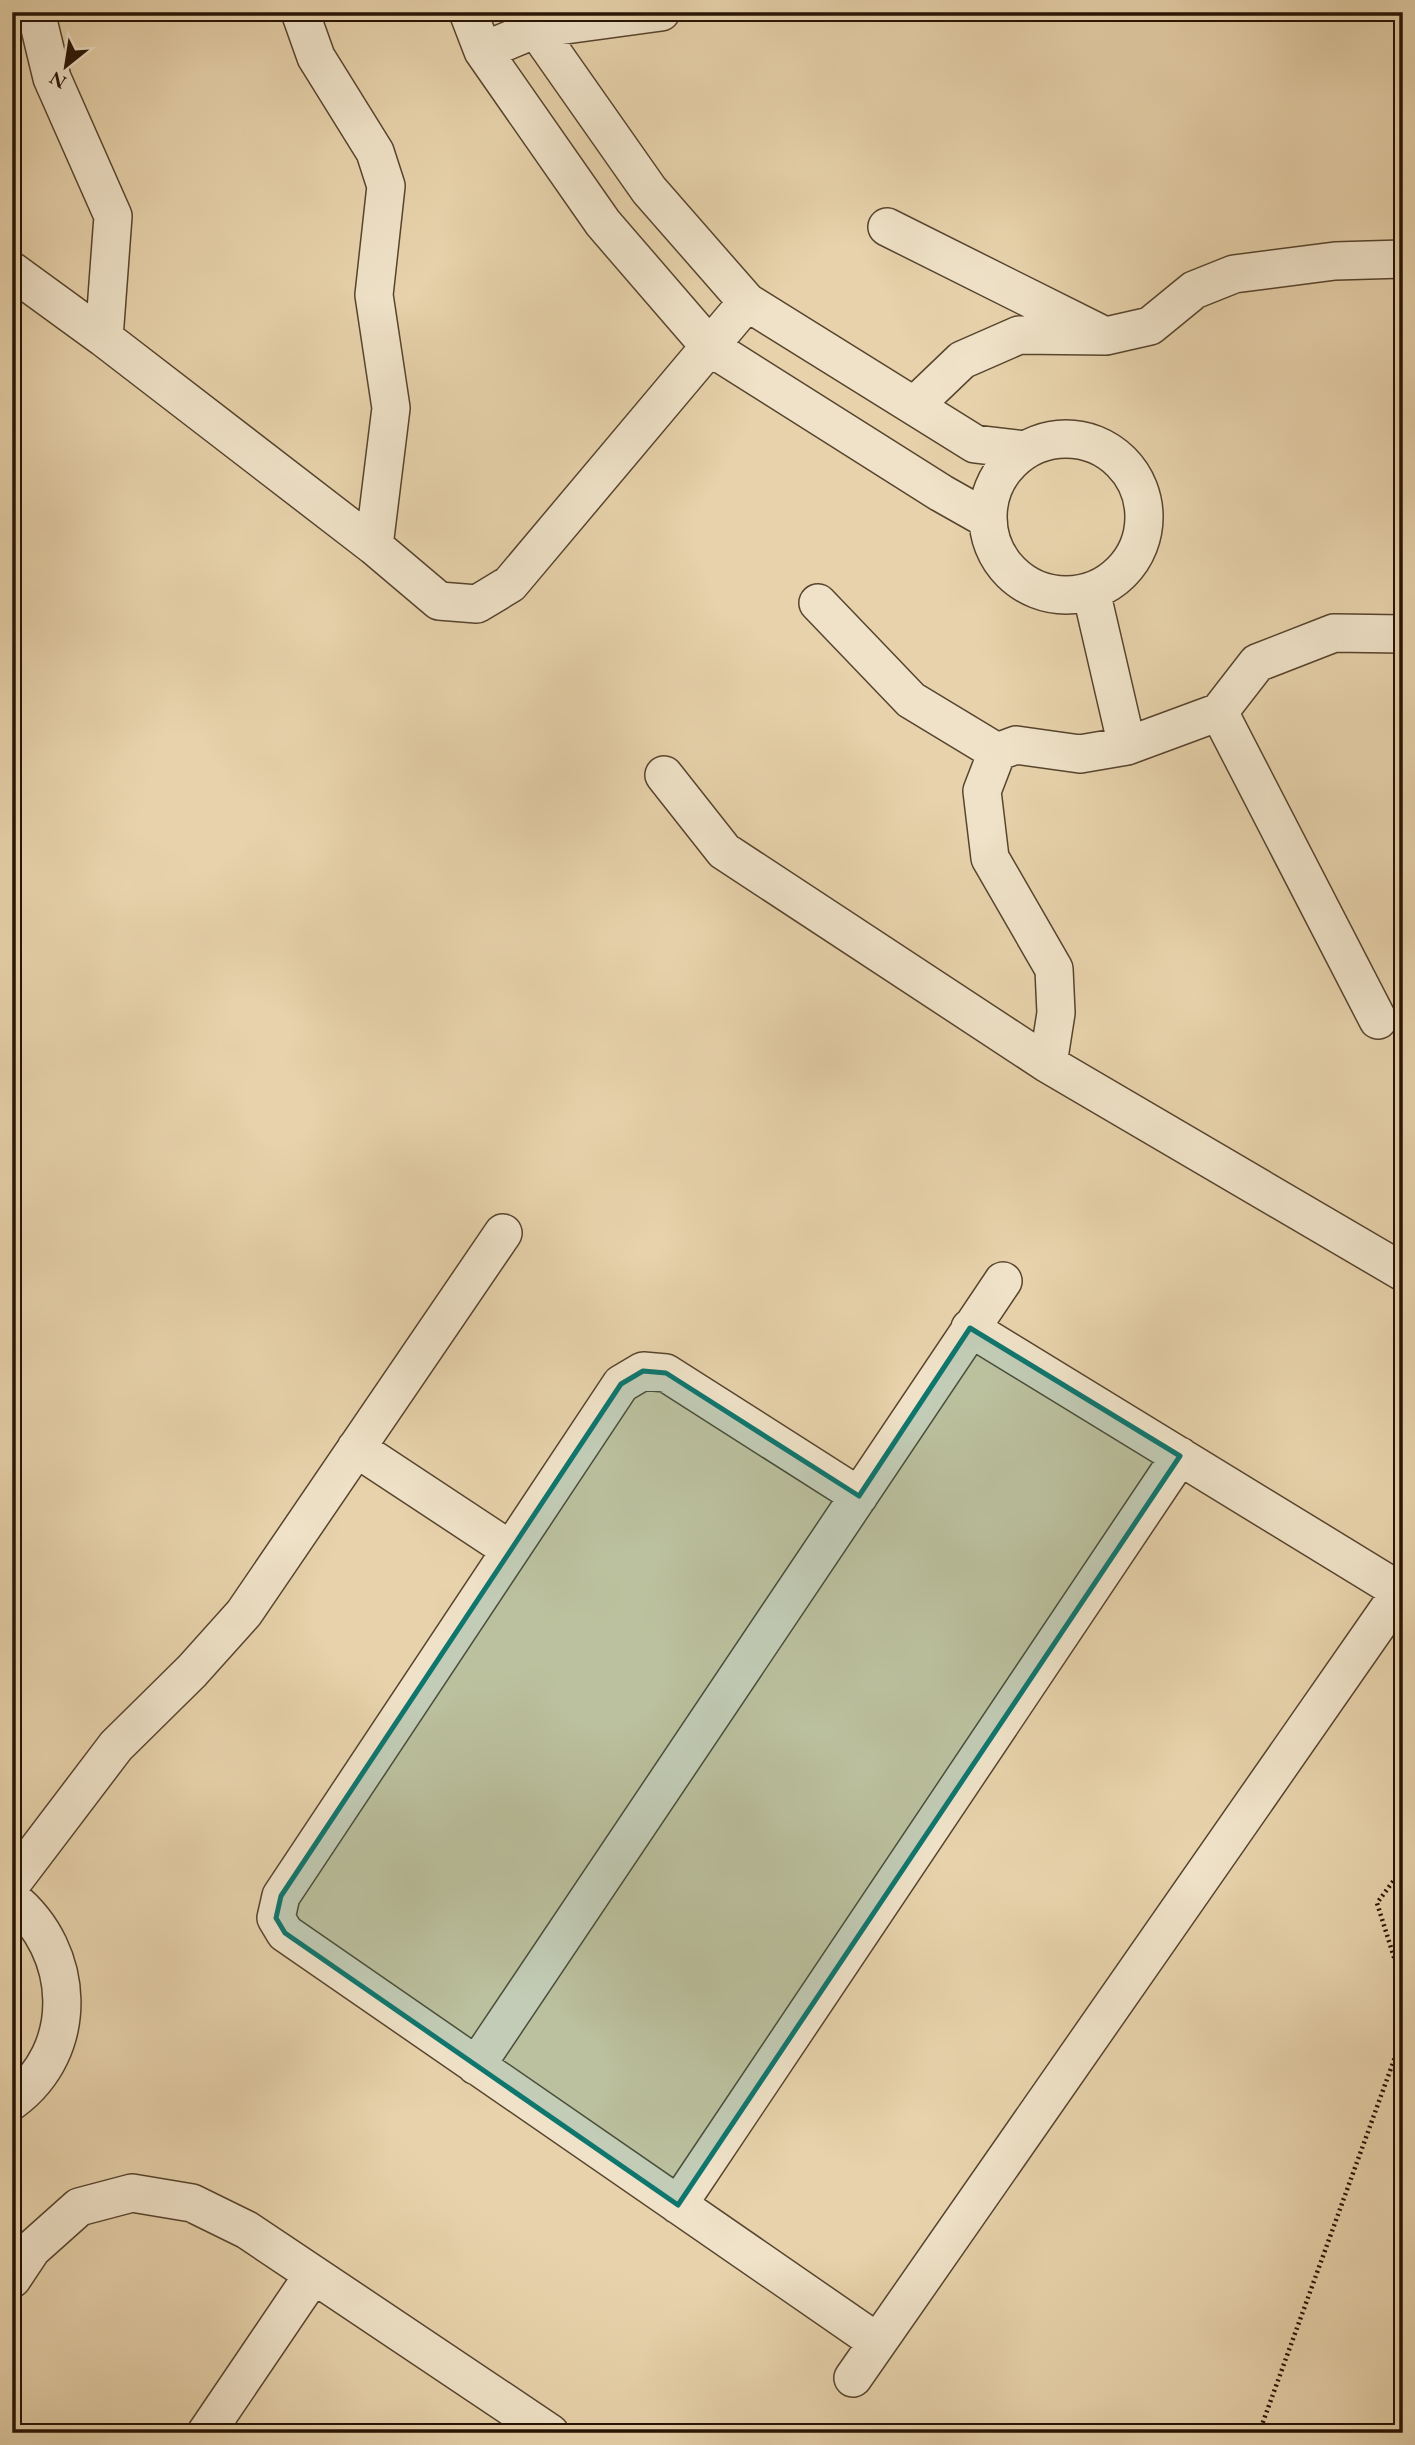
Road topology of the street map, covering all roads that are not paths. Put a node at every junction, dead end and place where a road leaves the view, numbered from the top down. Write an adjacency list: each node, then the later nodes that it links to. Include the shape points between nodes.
1 (36, 12): 12 (street, via 52,78 113,216)
2 (300, 12): 17 (street, via 316,57 375,152 386,186 374,295 391,408)
3 (468, 12): 6 (street)
4 (661, 12): 5 (street)
5 (533, 20): 6 (street); 10 (street, via 649,190)
6 (483, 51): 13 (street, via 603,223)
7 (887, 227): 11 (street)
8 (1403, 259): 11 (street, via 1335,261 1234,274 1194,290 1150,326)
9 (12, 271): 12 (street)
10 (747, 302): 13 (street); 14 (street)
11 (1106, 337): 14 (street, via 1018,335 962,360)
12 (104, 338): 17 (street)
13 (710, 347): 16 (street); 17 (street, via 510,584 477,604 439,601)
14 (915, 405): 15 (street, via 975,444)
15 (1024, 450): 16 (street, via 996,480); 18 (street, via 1043,442 1083,440 1119,460 1132,475 1144,513 1143,534 1124,569)
16 (987, 519): 18 (street, via 999,559 1013,575 1050,594)
17 (374, 546)
18 (1091, 592): 22 (street)
19 (818, 603): 23 (street, via 911,700)
20 (1403, 634): 21 (street, via 1334,633 1257,663)
21 (1219, 712): 22 (street); 25 (street)
22 (1127, 746): 23 (street, via 1080,754 1016,745)
23 (996, 752): 26 (street, via 982,791 990,858 1054,970 1056,1013)
24 (664, 775): 26 (street, via 724,851)
25 (1378, 1020)
26 (1048, 1064): 28 (street)
27 (503, 1233): 31 (street)
28 (1403, 1272)
29 (1003, 1281): 30 (street)
30 (970, 1328): 32 (street); 33 (street)
31 (356, 1448): 34 (street); 36 (street, via 244,1612 116,1746)
32 (1180, 1456): 35 (street); 40 (street)
33 (859, 1496): 34 (street, via 666,1373 643,1371 621,1384); 38 (street)
34 (509, 1549): 38 (street, via 281,1896 276,1918 285,1933)
35 (1402, 1592): 43 (street)
36 (12, 1883)
37 (12, 1899): 39 (street, via 44,1934 56,1960 62,2017 42,2070)
38 (476, 2066): 40 (street)
39 (12, 2101)
40 (678, 2205): 43 (street)
41 (313, 2275): 42 (street, via 247,2230 192,2203 132,2193 79,2207 32,2249); 45 (street); 46 (street)
42 (12, 2279)
43 (877, 2343): 44 (street)
44 (853, 2378)
45 (531, 2428)
46 (206, 2433)

